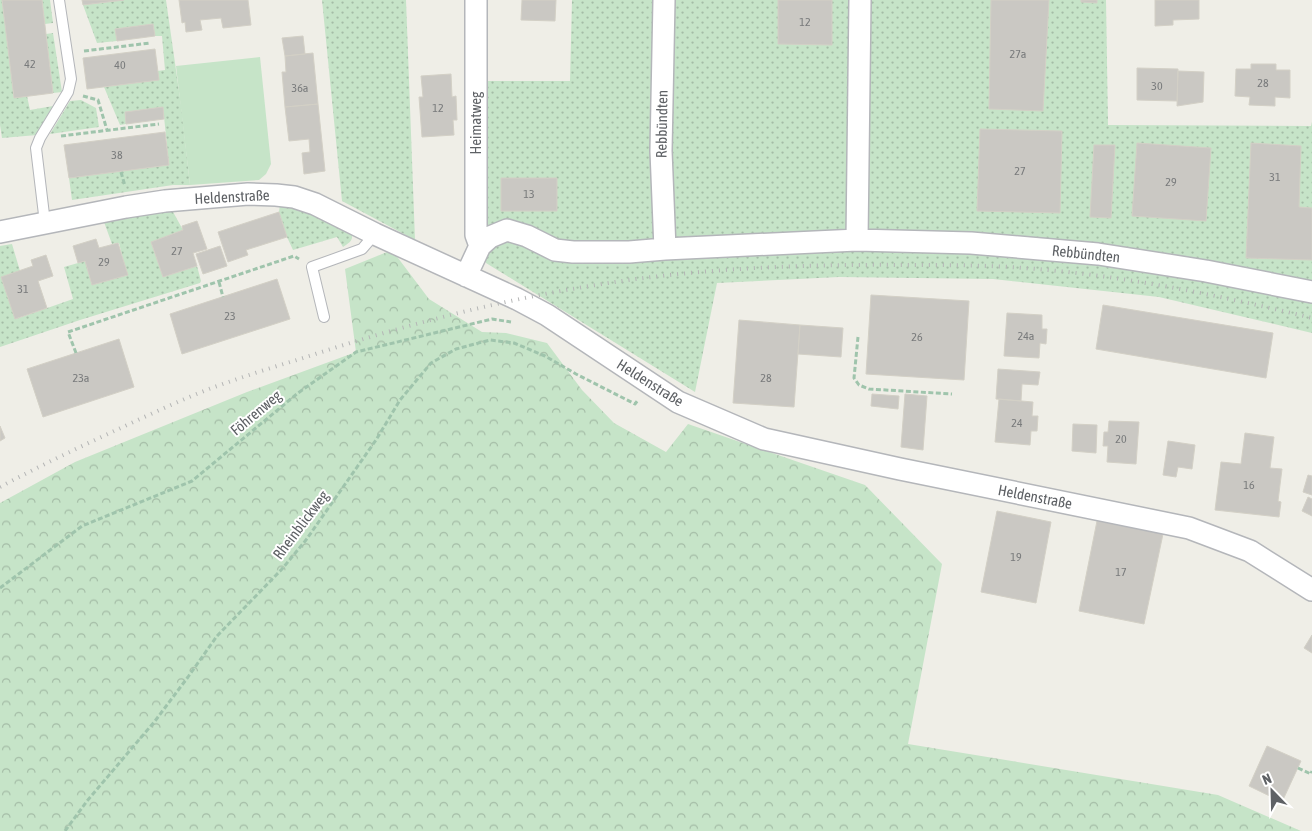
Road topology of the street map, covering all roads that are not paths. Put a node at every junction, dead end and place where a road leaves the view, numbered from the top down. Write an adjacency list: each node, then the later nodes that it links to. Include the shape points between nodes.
1 (59, 0): 5 (lane, via 71,79 68,92 36,148)
2 (476, 0): 9 (street, Heimatweg, via 476,235)
3 (664, 0): 10 (street, Rebbündten, via 661,151)
4 (860, 0): 8 (street)
5 (46, 223): 6 (street, Heldenstraße); 7 (street, Heldenstraße, via 165,201 276,194 315,204)
6 (0, 232)
7 (375, 234): 11 (street, Heldenstraße); 13 (lane, via 362,249 312,267)
8 (857, 240): 10 (street, Rebbündten); 12 (street, Rebbündten, via 971,243 1098,254)
9 (480, 246): 10 (street, Rebbündten, via 490,237 507,230 555,250 629,252); 11 (street)
10 (665, 248)
11 (466, 276): 14 (street, Heldenstraße, via 547,315 678,402 764,439 1189,528 1250,551)
12 (1312, 292)
13 (324, 317)
14 (1312, 590)

